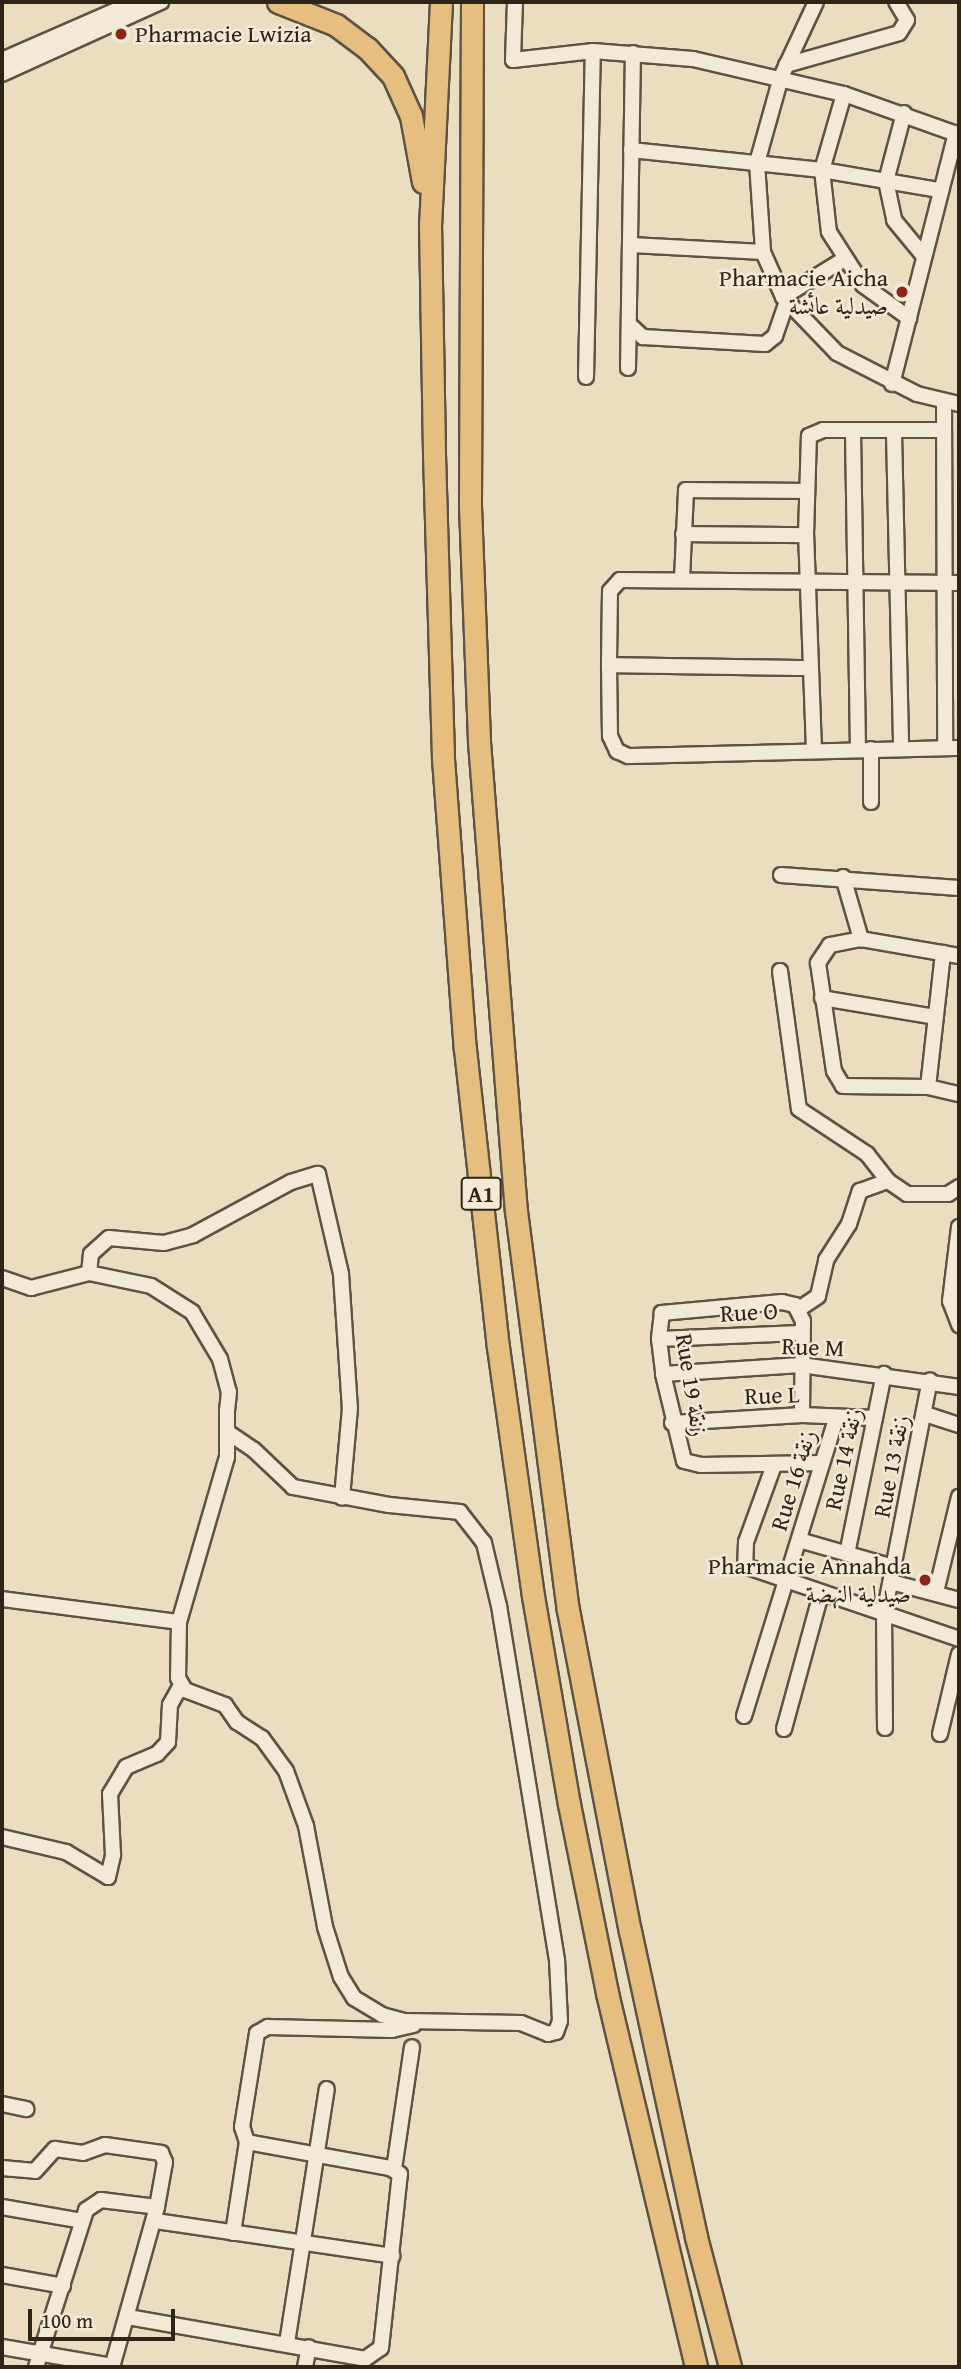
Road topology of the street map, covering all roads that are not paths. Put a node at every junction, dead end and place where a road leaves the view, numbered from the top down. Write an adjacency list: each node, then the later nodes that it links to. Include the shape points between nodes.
1 (135, 2): 12 (street)
2 (161, 2): 15 (street)
3 (278, 2): 24 (highway, via 352,36 400,87 411,116)
4 (441, 2): 24 (highway, A1)
5 (472, 2): 13 (highway, A1)
6 (486, 2): 13 (highway)
7 (515, 2): 10 (street, via 513,60)
8 (816, 2): 14 (street)
9 (898, 5): 14 (street, via 884,38)
10 (593, 51): 11 (street); 33 (street)
11 (633, 53): 14 (street); 19 (street)
12 (2, 60)
13 (472, 61): 137 (highway, A1, via 468,251 472,561 495,985 516,1211 568,1610 630,1931 696,2237)
14 (784, 71): 16 (street); 20 (street)
15 (2, 74)
16 (844, 94): 17 (street); 21 (street)
17 (904, 113): 18 (street); 22 (street)
18 (957, 134): 23 (street)
19 (632, 150): 20 (street); 25 (street)
20 (757, 163): 21 (street); 26 (street)
21 (822, 170): 22 (street); 28 (street, via 829,232)
22 (886, 181): 23 (street); 27 (street, via 894,220)
23 (939, 190): 27 (street)
24 (430, 223): 136 (highway, A1, via 443,759 465,1049 498,1347 533,1596 569,1804 607,1993)
25 (631, 244): 26 (street); 31 (street)
26 (764, 252): 29 (street)
27 (923, 255): 30 (street)
28 (844, 260): 29 (street); 30 (street, via 863,285)
29 (785, 299): 31 (street, via 775,336 765,344 643,337); 34 (street, via 837,353)
30 (909, 318): 34 (street)
31 (629, 325): 32 (street)
32 (628, 369)
33 (586, 377)
34 (892, 384): 35 (street)
35 (944, 403): 36 (street); 37 (street)
36 (959, 404)
37 (942, 430): 39 (street); 46 (street)
38 (853, 431): 39 (street); 40 (street, via 811,433); 44 (street)
39 (894, 433): 45 (street)
40 (807, 491): 41 (street, via 688,489 682,499); 42 (street)
41 (683, 534): 42 (street); 43 (street)
42 (806, 534): 48 (street)
43 (682, 579): 48 (street); 49 (street, via 620,580 613,585)
44 (854, 582): 45 (street); 48 (street); 53 (street)
45 (896, 583): 46 (street); 51 (street)
46 (942, 583): 47 (street); 52 (street)
47 (959, 583)
48 (808, 584): 50 (street)
49 (609, 666): 50 (street); 54 (street, via 610,736 620,754)
50 (809, 668): 54 (street)
51 (901, 748): 52 (street); 53 (street)
52 (952, 748)
53 (865, 749): 54 (street); 55 (street)
54 (814, 750)
55 (871, 802)
56 (781, 875): 57 (street)
57 (842, 877): 58 (street); 59 (street)
58 (959, 888)
59 (861, 939): 60 (street); 63 (street, via 835,942 820,954)
60 (943, 953): 61 (street); 64 (street)
61 (959, 956)
62 (780, 971): 67 (street, via 799,1109 867,1154)
63 (822, 998): 64 (street); 65 (street, via 834,1071 843,1086)
64 (935, 1017): 65 (street)
65 (928, 1087): 66 (street)
66 (959, 1094)
67 (888, 1181): 68 (street, via 906,1194 919,1196 948,1194); 72 (street, via 860,1191 849,1224 826,1260 818,1296)
68 (959, 1187)
69 (959, 1227): 73 (street, via 950,1301)
70 (89, 1273): 71 (street, via 32,1289); 87 (street, via 151,1286 192,1312 225,1371); 91 (street, via 91,1254 109,1238 164,1243 193,1235 291,1182 318,1174 341,1283 350,1408)
71 (2, 1278)
72 (799, 1309): 74 (street); 75 (street, Rue 19 زنقة, via 782,1302 662,1313)
73 (959, 1325)
74 (800, 1332): 75 (street, Rue O); 76 (street)
75 (659, 1339): 77 (street, Rue 19 زنقة)
76 (802, 1365): 77 (street, Rue M); 78 (street, Rue M); 82 (street)
77 (663, 1374): 85 (street, Rue 19 زنقة)
78 (884, 1374): 79 (street, Rue M); 84 (street, Rue 14 زنقة)
79 (930, 1380): 80 (street, Rue M); 81 (street, Rue 13 زنقة)
80 (959, 1387)
81 (925, 1414): 86 (street); 94 (street, Rue 13 زنقة)
82 (802, 1415): 83 (street, Rue L); 85 (street, Rue L)
83 (836, 1418): 84 (street, Rue L); 88 (street, Rue 16 زنقة)
84 (875, 1418): 93 (street, Rue 14 زنقة)
85 (672, 1423): 89 (street, Rue 19 زنقة, via 682,1458 702,1465)
86 (959, 1425)
87 (227, 1432): 91 (street, via 293,1487); 101 (street, via 223,1482)
88 (822, 1463): 89 (street); 92 (street, Rue 16 زنقة)
89 (774, 1465): 95 (street, via 746,1542 745,1566)
90 (959, 1497): 96 (street)
91 (342, 1498): 111 (street, via 460,1512 484,1543 499,1606 557,1960 560,2025 552,2033 521,2023)
92 (799, 1540): 93 (street); 95 (street, Rue 16 زنقة)
93 (847, 1554): 94 (street)
94 (893, 1575): 96 (street); 100 (street, Rue 13 زنقة)
95 (784, 1583): 97 (street); 105 (street, Rue 16 زنقة)
96 (936, 1592): 99 (street)
97 (821, 1594): 100 (street); 107 (street)
98 (2, 1599): 101 (street)
99 (959, 1600)
100 (884, 1614): 102 (street); 106 (street, Rue 13 زنقة)
101 (179, 1622): 104 (street, via 176,1668)
102 (959, 1639)
103 (959, 1654): 108 (street)
104 (181, 1685): 109 (street, via 170,1705 168,1742 157,1754 126,1767 110,1794 113,1855 108,1877 65,1852); 110 (street, via 192,1694 225,1705 237,1721 262,1738 286,1771 306,1826 319,1905 341,1977 354,1998)
105 (744, 1716)
106 (885, 1728)
107 (784, 1729)
108 (940, 1734)
109 (2, 1837)
110 (382, 2015): 111 (street); 112 (street)
111 (417, 2022): 112 (street, via 399,2029)
112 (369, 2030): 117 (street, via 261,2029 242,2127)
113 (412, 2047): 120 (street)
114 (327, 2089): 118 (street)
115 (2, 2104): 116 (street)
116 (26, 2109)
117 (247, 2142): 118 (street); 124 (street)
118 (318, 2155): 120 (street); 125 (street)
119 (2, 2168): 122 (street, via 40,2169 55,2148 83,2153 105,2145 162,2153 165,2162)
120 (394, 2169): 126 (street, via 402,2182)
121 (2, 2207): 123 (street)
122 (157, 2214): 123 (street, via 101,2200 88,2206); 124 (street); 129 (street)
123 (82, 2221): 128 (street)
124 (233, 2233): 125 (street)
125 (306, 2245): 126 (street); 130 (street)
126 (392, 2256): 132 (street, via 383,2342 377,2354 365,2358)
127 (2, 2275): 128 (street)
128 (63, 2286): 133 (street)
129 (128, 2318): 130 (street); 134 (street)
130 (287, 2343): 132 (street)
131 (2, 2347): 133 (street)
132 (309, 2347): 135 (street)
133 (38, 2360): 134 (street)
134 (113, 2367)
135 (305, 2367)
136 (696, 2367)
137 (730, 2367)

